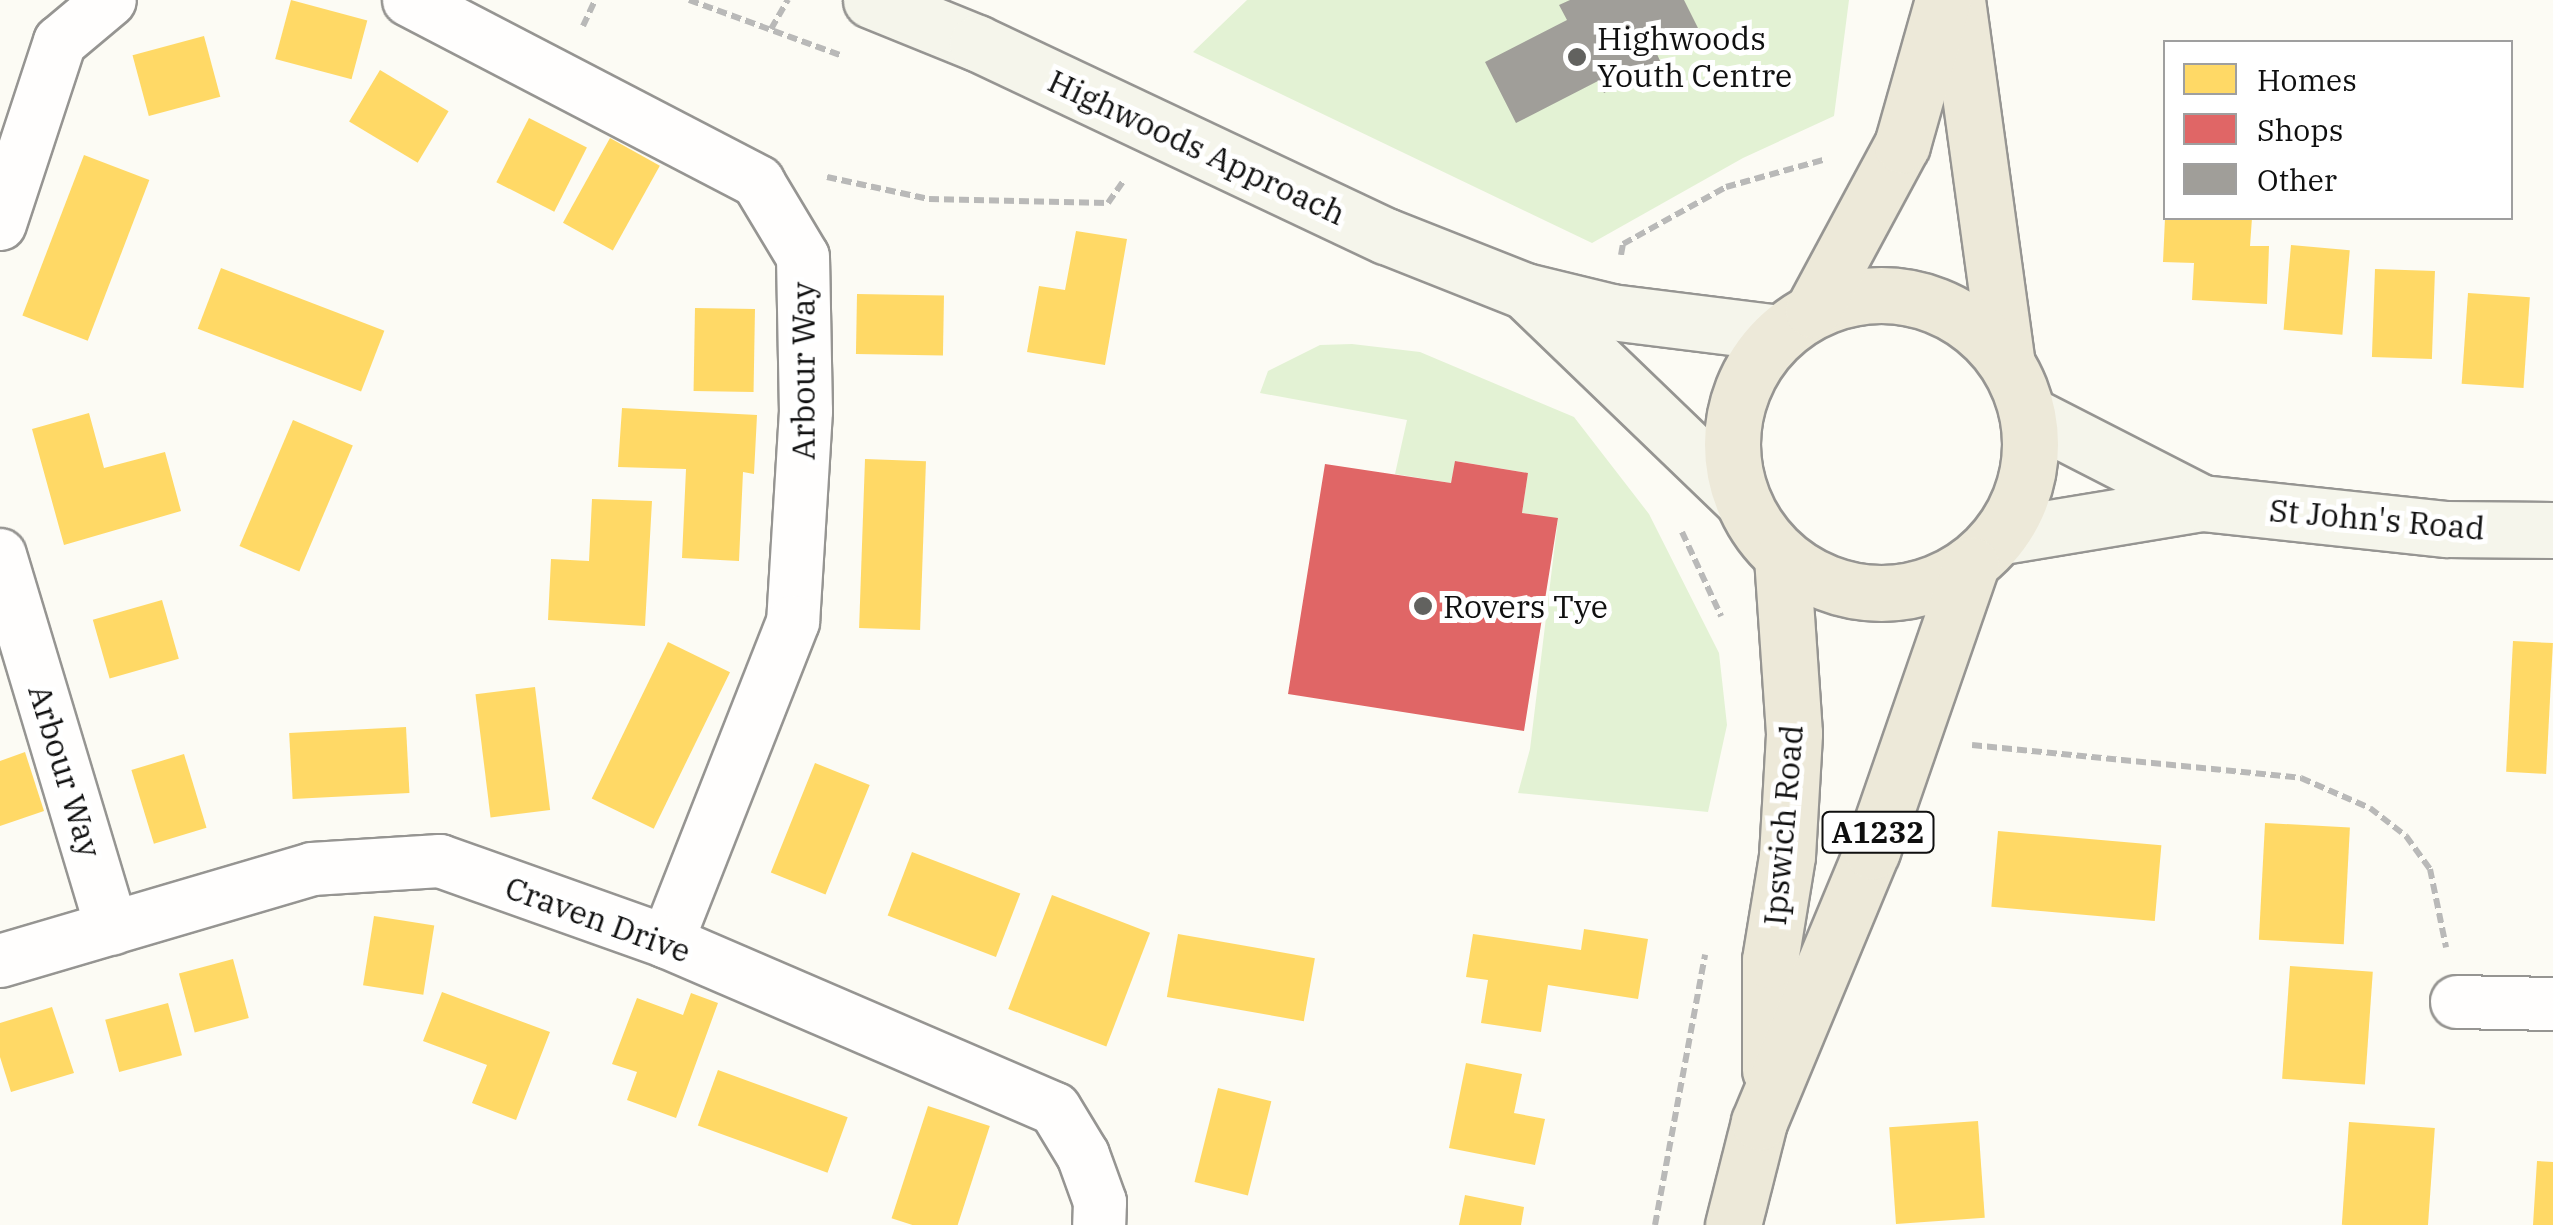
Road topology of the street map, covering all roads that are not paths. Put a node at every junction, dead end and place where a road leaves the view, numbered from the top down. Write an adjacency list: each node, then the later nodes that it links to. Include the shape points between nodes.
1 (110, 0): 6 (street, via 60,42)
2 (409, 0): 18 (street, Arbour Way, via 758,182 803,257 806,411 794,622)
3 (871, 0): 7 (street, Highwoods Approach, via 977,43 1386,236)
4 (1943, 0): 8 (main road, via 1902,145)
5 (1957, 0): 9 (main road, A1232)
6 (0, 224)
7 (1524, 291): 8 (street, Highwoods Approach, via 1611,312); 11 (street, Highwoods Approach)
8 (1797, 321): 9 (main road, A1232, via 1864,294 1894,294 1957,314); 11 (main road, via 1746,376 1730,435)
9 (2006, 359): 10 (main road, A1232)
10 (2030, 415): 12 (street, St John's Road); 14 (main road, A1232, via 2029,478)
11 (1740, 498): 16 (main road)
12 (2202, 503): 13 (street, St John's Road, via 2447,529); 14 (street, St John's Road)
13 (2553, 530)
14 (1986, 551): 16 (main road, via 1914,592 1846,591); 22 (main road, Ipswich Road / A1232)
15 (0, 555): 17 (street, Arbour Way)
16 (1782, 558): 22 (main road, Ipswich Road / A1232, via 1794,733 1788,856 1770,960)
17 (112, 929): 18 (street, Craven Drive, via 312,869 440,861); 19 (street, Craven Drive)
18 (667, 942): 23 (street, Craven Drive, via 1055,1109 1083,1154 1100,1202)
19 (0, 961)
20 (2457, 1002): 21 (street)
21 (2553, 1004)
22 (1770, 1094): 24 (main road, Ipswich Road / A1232)
23 (1099, 1225)
24 (1733, 1225)

